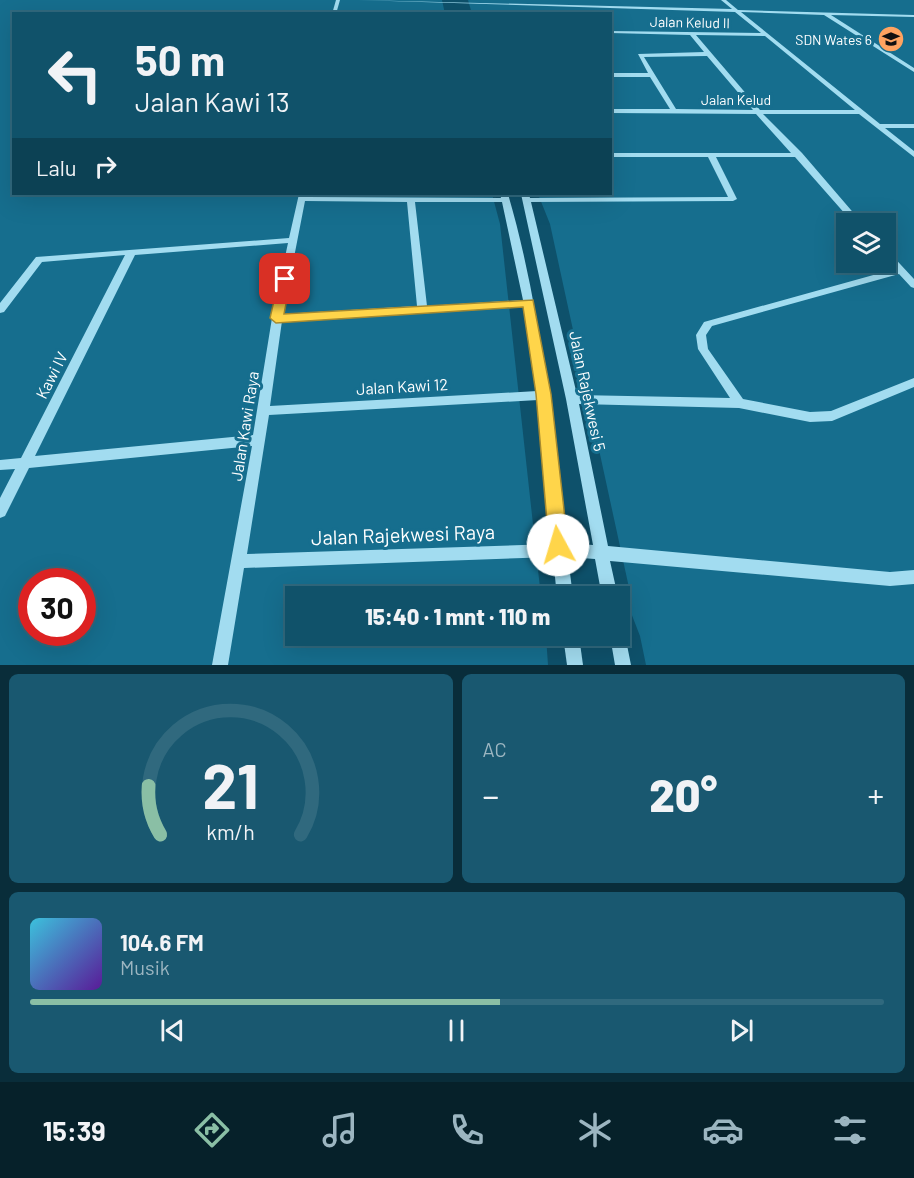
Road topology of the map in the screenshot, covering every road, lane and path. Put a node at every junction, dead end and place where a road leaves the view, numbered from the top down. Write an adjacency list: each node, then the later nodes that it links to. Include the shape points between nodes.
1 (360, 0): 2 (street)
2 (369, 0): 4 (street)
3 (723, 0): 5 (street)
4 (462, 3): 5 (street)
5 (738, 12): 6 (street); 10 (street)
6 (826, 14): 7 (street); 12 (street)
7 (914, 16)
8 (612, 32): 9 (street, Jalan Kelud II)
9 (692, 34): 10 (street, Jalan Kelud II); 11 (street)
10 (769, 35): 20 (street)
11 (708, 54): 16 (street, via 639,55); 19 (street)
12 (902, 63): 13 (street); 14 (street)
13 (914, 63)
14 (914, 70)
15 (612, 75): 16 (street)
16 (651, 75): 18 (street)
17 (612, 111): 18 (street, Jalan Kelud)
18 (674, 111): 19 (street, Jalan Kelud)
19 (756, 111): 20 (street, Jalan Kelud); 25 (street)
20 (862, 111): 21 (street)
21 (880, 126): 22 (street); 26 (street)
22 (914, 126)
23 (612, 155): 24 (street)
24 (711, 155): 25 (street); 29 (street, via 733,199)
25 (799, 155): 31 (street)
26 (914, 155)
27 (303, 196): 30 (street); 32 (street, Jalan Kawi Raya)
28 (505, 197): 30 (street); 37 (street)
29 (527, 197): 43 (street, Jalan Rajekwesi 5)
30 (411, 200): 38 (street)
31 (849, 213)
32 (294, 240): 33 (street); 40 (street, Jalan Kawi Raya)
33 (130, 253): 39 (street, via 39,259); 47 (street, Kawi IV)
34 (896, 266): 35 (street)
35 (900, 271): 36 (street); 44 (street, via 708,324 701,335 704,349)
36 (914, 285)
37 (529, 303): 38 (street); 42 (street)
38 (422, 309): 40 (street)
39 (0, 310)
40 (276, 318): 45 (street, Jalan Kawi Raya)
41 (914, 382): 44 (street, via 832,416 810,417)
42 (543, 394): 45 (street, Jalan Kawi 12); 50 (street)
43 (572, 399): 44 (street); 51 (street, Jalan Rajekwesi 5)
44 (739, 403)
45 (264, 411): 46 (street, Jalan Kawi Raya)
46 (259, 440): 47 (street); 52 (street, Jalan Kawi Raya)
47 (24, 464): 48 (street); 49 (street, Kawi IV)
48 (0, 465)
49 (0, 512)
50 (564, 550): 51 (street, Jalan Rajekwesi Raya); 52 (street, Jalan Rajekwesi Raya); 54 (street)
51 (597, 552): 53 (street); 55 (street, Jalan Rajekwesi 5)
52 (238, 561): 58 (street, Jalan Kawi Raya)
53 (914, 578)
54 (565, 586)
55 (607, 586)
56 (572, 646): 59 (street)
57 (620, 646): 60 (street)
58 (220, 665)
59 (575, 665)
60 (623, 665)

